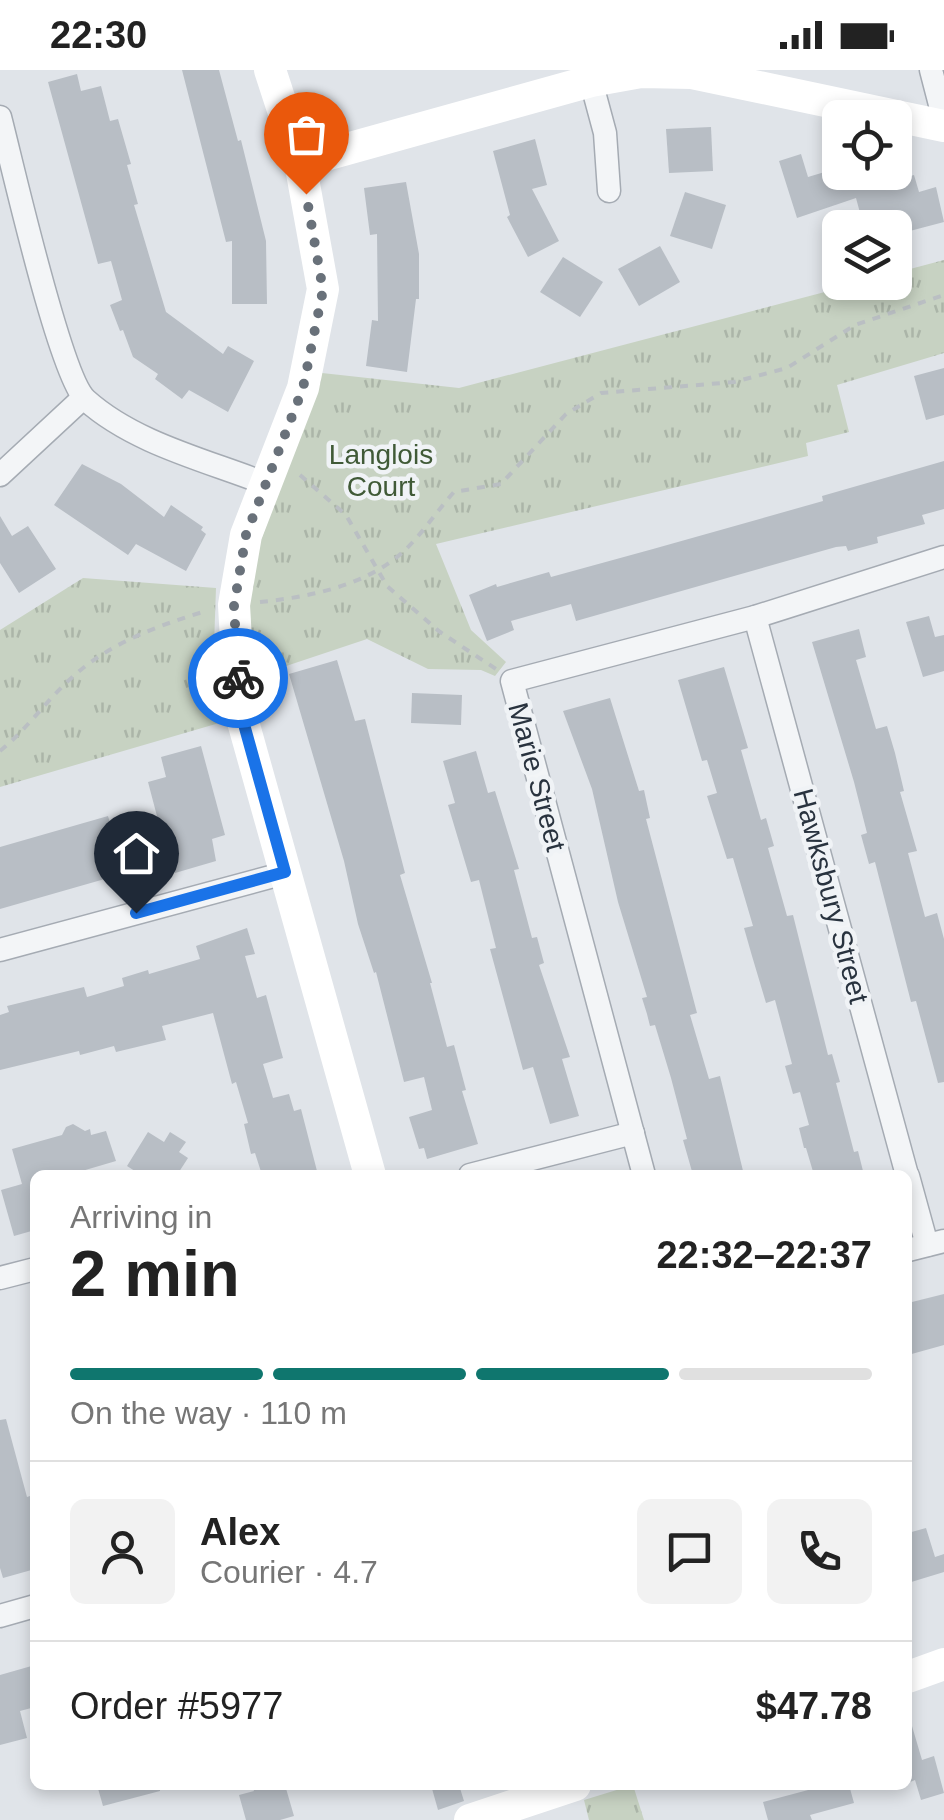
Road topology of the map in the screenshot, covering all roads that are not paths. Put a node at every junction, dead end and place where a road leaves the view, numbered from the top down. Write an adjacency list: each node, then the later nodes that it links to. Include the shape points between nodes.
1 (270, 70): 6 (street)
2 (931, 70): 5 (street)
3 (591, 81): 5 (street, via 641,72 692,74); 6 (street); 7 (street, via 605,133)
4 (0, 117): 8 (street)
5 (944, 123)
6 (300, 162): 11 (street, via 323,290 303,388)
7 (609, 191)
8 (11, 203): 9 (street)
9 (83, 398): 10 (street); 11 (street, via 141,436)
10 (0, 475)
11 (264, 483): 14 (street, via 246,535 234,606 240,710)
12 (944, 556): 13 (street, Marie Street)
13 (755, 616): 16 (street, Marie Street, via 512,681); 20 (street, Hawksbury Street)
14 (285, 872): 15 (street); 17 (street)
15 (0, 950)
16 (633, 1133): 18 (street); 19 (street)
17 (369, 1170)
18 (489, 1170)
19 (643, 1170)
20 (905, 1170)
21 (912, 1194): 22 (street, Hawksbury Street)
22 (926, 1245)
23 (30, 1270): 24 (street)
24 (0, 1278)
25 (30, 1607): 26 (street)
26 (0, 1616)
27 (944, 1664): 28 (street)
28 (912, 1675)
29 (549, 1790): 30 (street)
30 (470, 1820)

